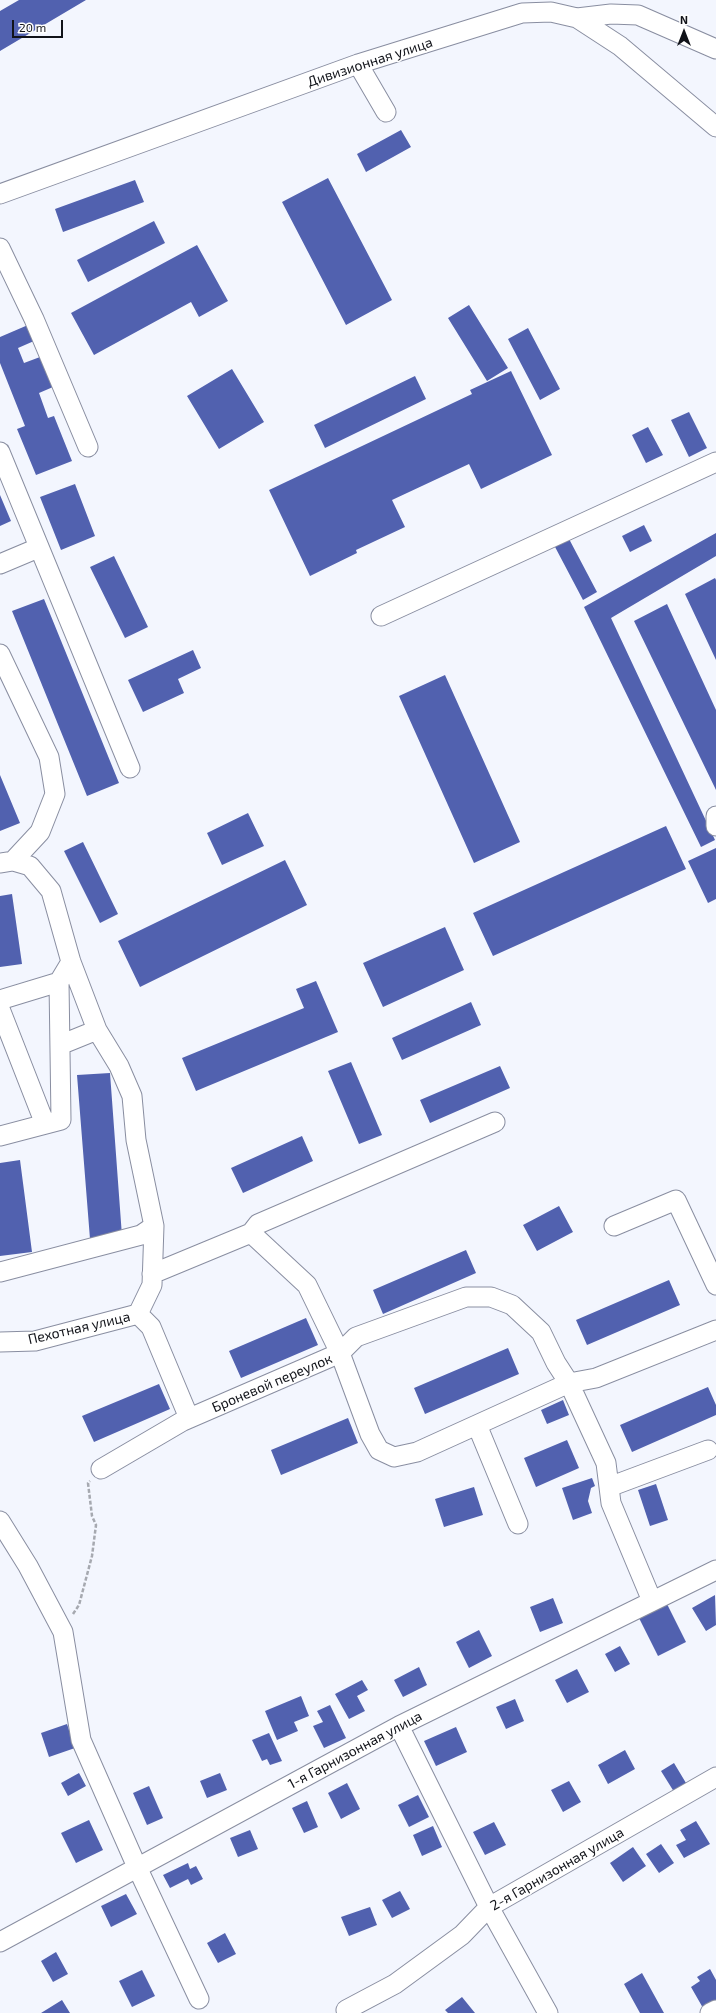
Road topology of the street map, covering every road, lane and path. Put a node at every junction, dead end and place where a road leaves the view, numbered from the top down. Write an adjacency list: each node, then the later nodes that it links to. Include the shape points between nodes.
1 (577, 18): 2 (street, via 611,14 638,15); 3 (street, Дивизионная улица, via 551,12 522,13); 5 (street, Дивизионная улица, via 620,46)
2 (716, 50)
3 (358, 64): 4 (street); 6 (street, Дивизионная улица)
4 (386, 112)
5 (716, 127)
6 (0, 194)
7 (0, 248): 8 (street, via 34,319)
8 (88, 447)
9 (0, 452): 11 (street)
10 (716, 462): 13 (street)
11 (38, 548): 12 (street); 15 (street)
12 (0, 564)
13 (381, 616)
14 (0, 654): 18 (street, via 50,757 55,794 40,832)
15 (130, 768)
16 (716, 816): 17 (street)
17 (716, 826)
18 (6, 862): 19 (street, Пехотная улица, via 30,866 51,891)
19 (71, 962): 20 (street); 23 (street, Пехотная улица)
20 (59, 982): 21 (street); 24 (street)
21 (0, 1000)
22 (0, 1009): 26 (street)
23 (97, 1030): 24 (street); 28 (street, Пехотная улица, via 119,1066 132,1096 136,1140)
24 (60, 1045): 26 (street, via 61,1120)
25 (495, 1122): 30 (street, via 258,1224)
26 (45, 1124): 27 (street)
27 (0, 1136)
28 (154, 1226): 31 (street, via 141,1235); 32 (street, Пехотная улица)
29 (614, 1226): 33 (street, via 676,1200)
30 (251, 1233): 32 (street); 37 (street, via 308,1285)
31 (0, 1272)
32 (152, 1274): 34 (street, Пехотная улица, via 152,1285)
33 (716, 1286)
34 (138, 1314): 36 (street, Пехотная улица, via 35,1341); 39 (street, via 151,1328)
35 (716, 1330): 38 (street, via 596,1378)
36 (0, 1342)
37 (340, 1353): 38 (street, Броневой переулок, via 356,1337 466,1297 491,1297 512,1305 541,1332 556,1364); 39 (street, Броневой переулок); 40 (street, via 370,1434 379,1450 394,1457 417,1452)
38 (569, 1383): 40 (street); 43 (street, Броневой переулок, via 606,1463)
39 (189, 1418): 42 (street, Броневой переулок)
40 (477, 1425): 45 (street)
41 (708, 1450): 43 (street)
42 (101, 1469): 48 (path, via 88,1483 92,1516 96,1525 92,1556 79,1605)
43 (609, 1487): 47 (street, Броневой переулок, via 611,1503)
44 (0, 1521): 48 (street, via 28,1566)
45 (518, 1524)
46 (716, 1570): 47 (street, 1-я Гарнизонная улица)
47 (652, 1601): 49 (street, 1-я Гарнизонная улица)
48 (63, 1632): 51 (street, via 81,1740)
49 (399, 1726): 51 (street, 1-я Гарнизонная улица); 52 (street)
50 (716, 1777): 52 (street, 2-я Гарнизонная улица)
51 (137, 1868): 53 (street, 1-я Гарнизонная улица); 54 (street)
52 (489, 1907): 55 (street, 2-я Гарнизонная улица, via 462,1935 395,1984); 57 (street)
53 (0, 1942)
54 (198, 1999)
55 (346, 2010)
56 (716, 2010): 58 (street)
57 (548, 2013)
58 (710, 2013)

